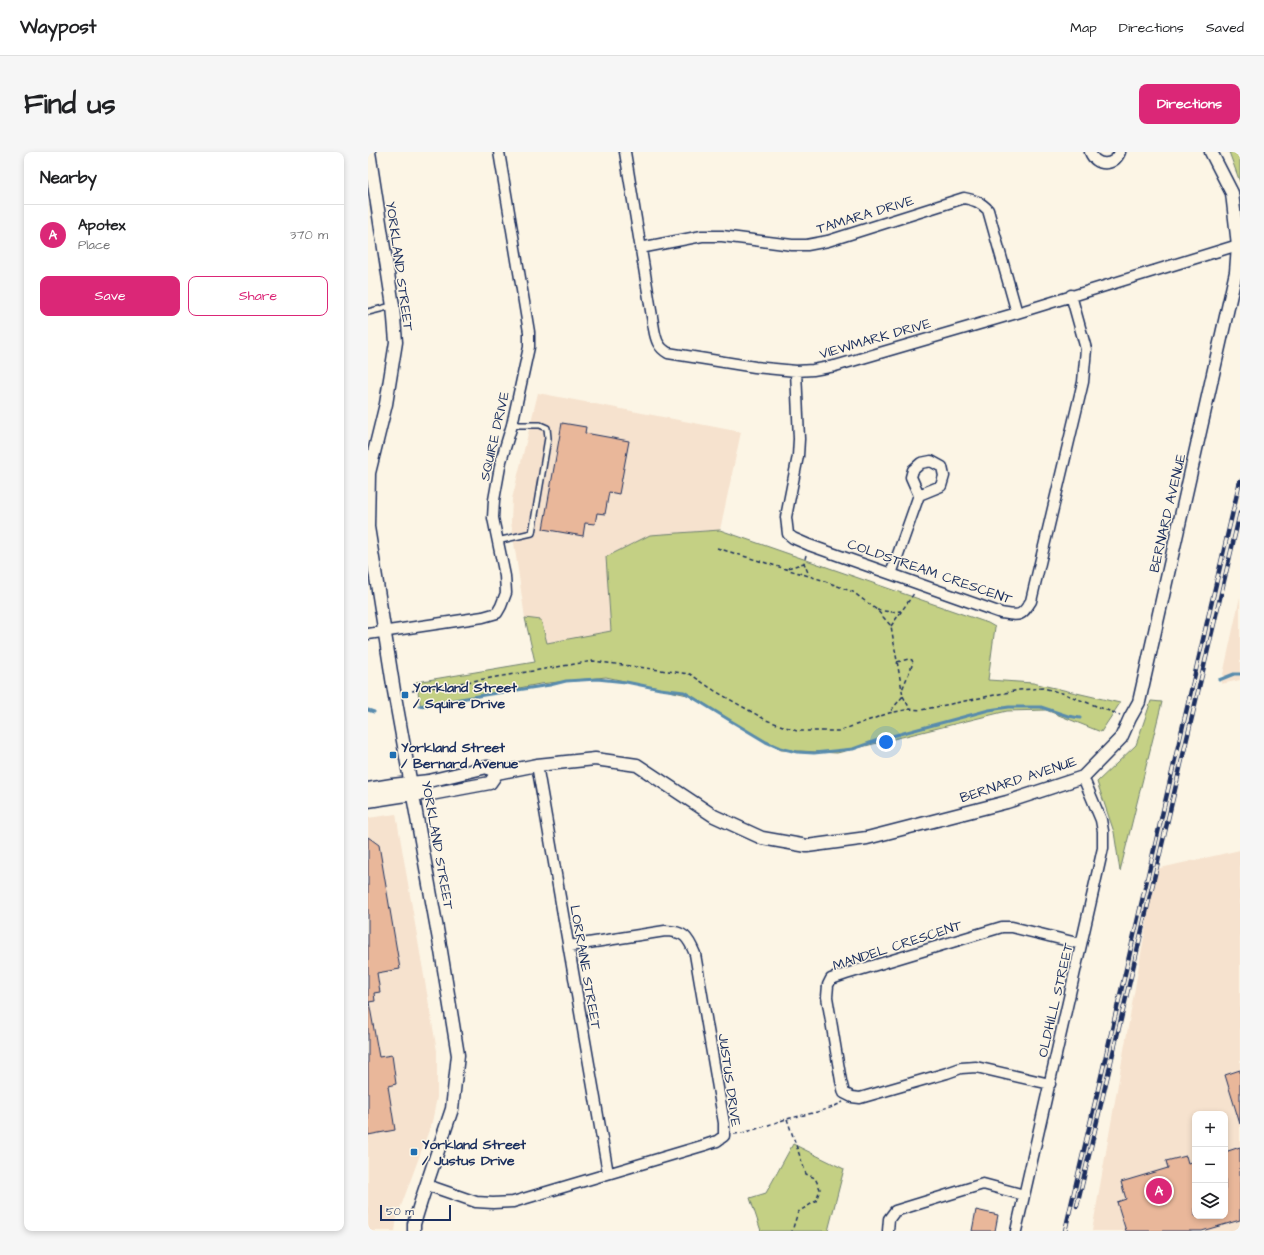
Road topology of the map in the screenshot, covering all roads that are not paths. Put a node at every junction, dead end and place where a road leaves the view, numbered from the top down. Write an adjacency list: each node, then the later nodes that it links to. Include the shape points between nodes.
1 (369, 152): 10 (street, YORKLAND STREET)
2 (499, 152): 14 (street, SQUIRE DRIVE, via 529,332 529,347)
3 (624, 152): 8 (street, VIEWMARK DRIVE)
4 (1090, 152): 5 (street, via 1095,160 1105,164 1114,161)
5 (1120, 152)
6 (1211, 152): 7 (street, BERNARD AVENUE, via 1232,194)
7 (1238, 245): 9 (street, VIEWMARK DRIVE); 22 (street, BERNARD AVENUE, via 1236,272 1139,702 1122,738)
8 (640, 248): 12 (street, TAMARA DRIVE, via 702,236 807,245 828,241 964,198 982,203 988,210); 13 (street, VIEWMARK DRIVE, via 657,341 661,348 668,353)
9 (1071, 295): 12 (street, VIEWMARK DRIVE); 18 (street, COLDSTREAM CRESCENT, via 1086,350 1084,382 1031,600 1024,612 1001,613)
10 (393, 306): 11 (lane); 15 (street, YORKLAND STREET, via 396,342 386,404)
11 (368, 312)
12 (1017, 313): 13 (street, VIEWMARK DRIVE, via 835,366)
13 (796, 371): 18 (street, COLDSTREAM CRESCENT, via 799,439 786,516 788,534 809,546)
14 (512, 425): 17 (street, SQUIRE DRIVE, via 501,462 494,500 493,518); 17 (lane, via 540,425 547,428 548,438 532,533)
15 (369, 473): 19 (street, YORKLAND STREET, via 368,527)
16 (919, 495): 18 (street)
17 (497, 541): 19 (street, SQUIRE DRIVE, via 506,593 497,613)
18 (892, 574)
19 (385, 632): 20 (street); 23 (street, YORKLAND STREET)
20 (368, 634)
21 (537, 765): 22 (street, BERNARD AVENUE, via 595,759 637,765 714,816 762,838 807,846 867,838 1007,802); 23 (street, BERNARD AVENUE, via 497,773 490,783 431,794); 27 (street, LORRAINE STREET)
22 (1083, 777): 26 (street, OLDHILL STREET, via 1101,820 1103,848)
23 (412, 788): 24 (street, BERNARD AVENUE); 25 (street, BERNARD AVENUE); 30 (street, YORKLAND STREET, via 458,1055 452,1109)
24 (368, 789)
25 (368, 801)
26 (1081, 944): 28 (street, OLDHILL STREET); 28 (street, MANDEL CRESCENT, via 1012,927 1002,927 831,979 828,985 827,997 841,1081 844,1092 852,1097 860,1098 961,1068 976,1067)
27 (569, 946): 29 (street, LORRAINE STREET); 29 (street, JUSTUS DRIVE, via 665,930 684,934 695,954 724,1123 724,1136 705,1145)
28 (1050, 1084): 31 (street, OLDHILL STREET)
29 (608, 1173): 30 (street, JUSTUS DRIVE, via 513,1202 476,1202)
30 (426, 1185): 32 (street, YORKLAND STREET)
31 (1024, 1195): 33 (street, via 983,1184 895,1211 889,1220); 34 (street, OLDHILL STREET)
32 (414, 1231)
33 (888, 1231)
34 (1016, 1231)

